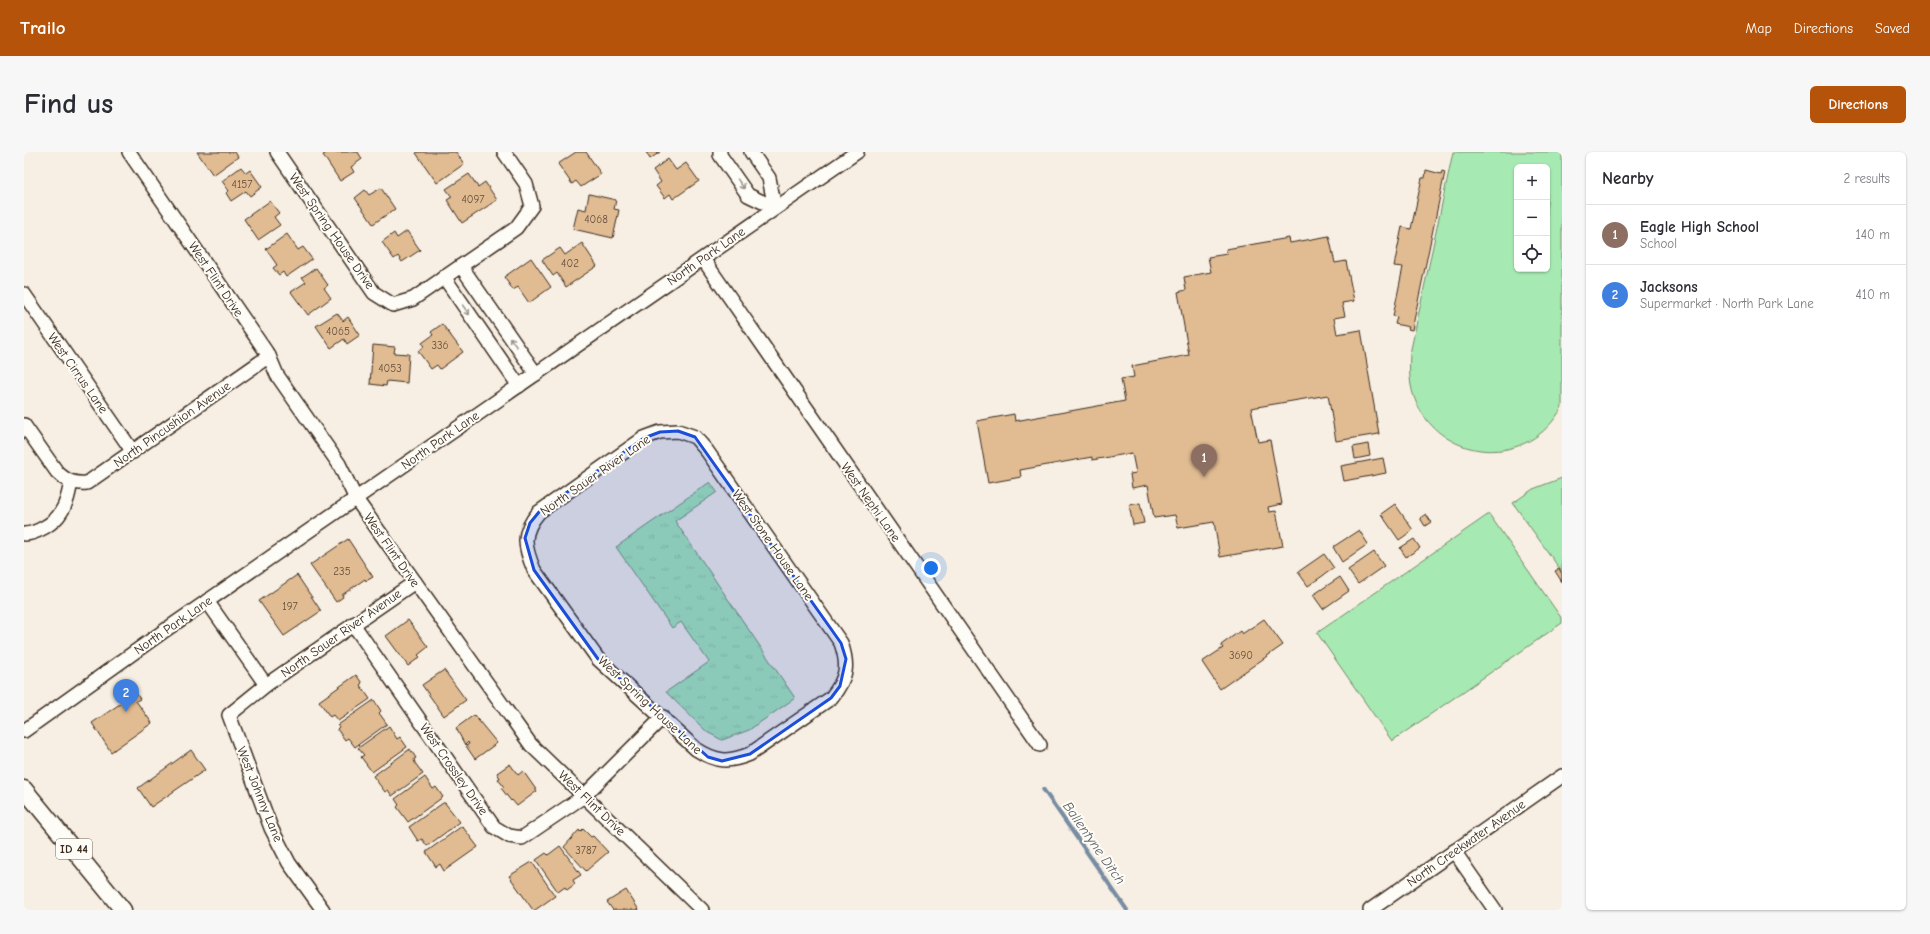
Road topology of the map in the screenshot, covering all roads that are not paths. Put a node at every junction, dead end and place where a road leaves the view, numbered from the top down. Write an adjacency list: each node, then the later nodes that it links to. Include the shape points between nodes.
1 (129, 152): 12 (street, West Flint Drive)
2 (277, 152): 10 (street, West Spring House Drive, via 374,293 393,305 413,299)
3 (504, 152): 9 (street, via 526,184 532,206 516,228)
4 (720, 152): 7 (street, one-way to 7, via 748,195)
5 (751, 152): 7 (street, via 769,178)
6 (857, 152): 7 (street, North Park Lane)
7 (775, 208): 8 (street, North Park Lane)
8 (703, 258): 13 (street, North Park Lane); 28 (street, West Nephi Lane)
9 (461, 266): 10 (street); 13 (street, one-way to 9)
10 (444, 278): 14 (street, one-way to 14)
11 (24, 294): 17 (street, West Cirrus Lane)
12 (269, 356): 17 (street, North Pincushion Avenue); 19 (street, West Flint Drive, via 277,375 339,464)
13 (536, 374): 14 (street, North Park Lane)
14 (519, 386): 19 (street, North Park Lane)
15 (24, 425): 18 (street, via 57,472)
16 (678, 431): 21 (street, North Sauer River Lane, via 660,432 644,438 539,512 530,523); 29 (street, West Stone House Lane, via 695,438 707,451 841,643 846,659 845,673 831,698 750,754)
17 (133, 452): 18 (street, North Pincushion Avenue, via 87,483)
18 (71, 482): 20 (street, via 64,507 58,516 37,531)
19 (356, 499): 22 (street, West Flint Drive); 23 (street, North Park Lane)
20 (24, 534)
21 (525, 538): 26 (street, West Spring House Lane, via 534,570 598,659)
22 (415, 582): 24 (street, North Sauer River Avenue); 32 (street, West Flint Drive, via 531,745)
23 (207, 601): 25 (street); 27 (street, North Park Lane)
24 (353, 624): 25 (street, North Sauer River Avenue); 32 (street, West Crossley Drive, via 494,827 509,836 522,838)
25 (266, 685): 35 (street, West Johnny Lane, via 229,715 271,828 289,863)
26 (663, 717): 29 (street, West Spring House Lane, via 696,749 708,757); 32 (street)
27 (24, 731)
28 (1040, 745)
29 (722, 761)
30 (1562, 776): 33 (street, North Creekwater Avenue)
31 (24, 789): 34 (main road, ID 44)
32 (584, 796): 36 (street, West Flint Drive)
33 (1454, 851): 37 (street, North Creekwater Avenue); 38 (street)
34 (123, 910)
35 (323, 910)
36 (702, 910)
37 (1370, 910)
38 (1495, 910)

